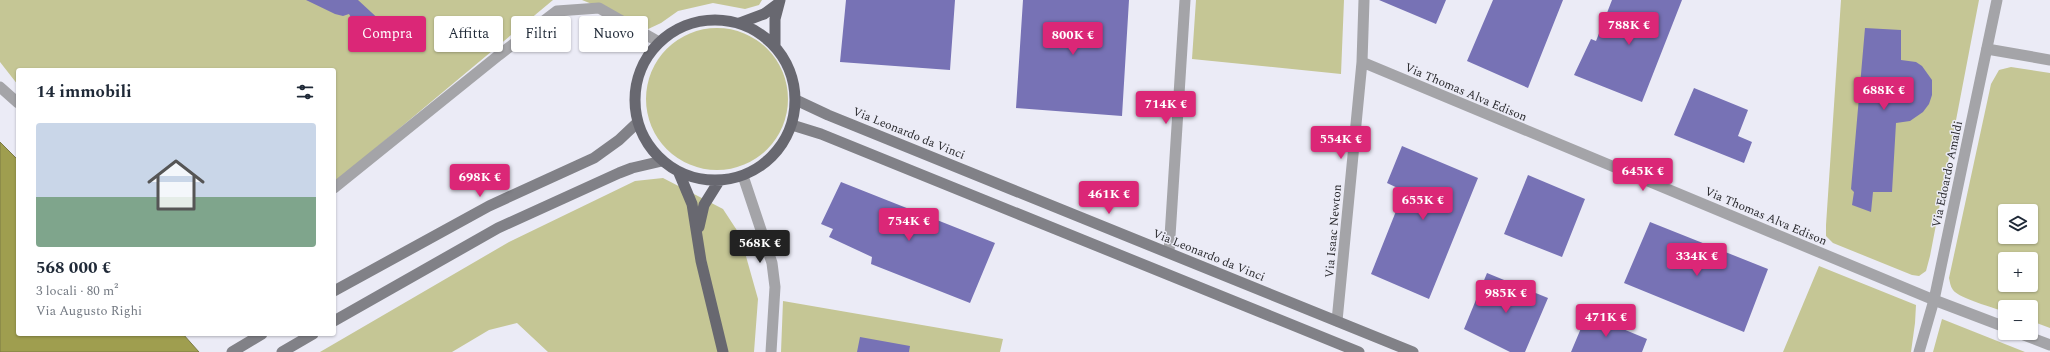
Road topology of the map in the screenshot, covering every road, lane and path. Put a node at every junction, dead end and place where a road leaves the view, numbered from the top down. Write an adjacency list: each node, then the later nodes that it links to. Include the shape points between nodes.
1 (1185, 0): 22 (street)
2 (1364, 0): 10 (street, Via Isaac Newton)
3 (1997, 0): 8 (street, Via Edoardo Amaldi)
4 (779, 2): 5 (main road, via 764,14); 7 (main road, via 775,19)
5 (740, 23): 6 (main road, via 718,20 697,22 676,29); 7 (main road, via 759,32)
6 (659, 42): 14 (main road, via 646,59 637,80 634,101); 20 (street, via 599,8 557,11)
7 (775, 45): 12 (main road, via 791,74)
8 (1987, 49): 9 (street); 24 (street, Via Edoardo Amaldi)
9 (2050, 60)
10 (1362, 62): 24 (street, Via Thomas Alva Edison); 26 (street, Via Isaac Newton)
11 (0, 87): 13 (street)
12 (796, 100): 15 (main road); 22 (main road, Via Leonardo da Vinci)
13 (16, 101)
14 (637, 122): 16 (main road, via 647,144); 23 (main road, via 611,147 590,160 489,206)
15 (792, 126): 18 (main road, via 780,148 762,166); 36 (main road, via 821,134)
16 (662, 162): 17 (main road); 25 (main road, via 619,173 518,218 460,248)
17 (679, 173): 19 (main road, via 699,180); 21 (main road, via 692,204)
18 (743, 176): 19 (main road); 35 (street, via 772,263 775,287)
19 (720, 181): 21 (main road, via 704,205)
20 (336, 186)
21 (698, 239): 34 (main road, via 706,285)
22 (1169, 252): 26 (main road, Via Leonardo da Vinci)
23 (336, 290)
24 (1934, 300): 27 (street, Via Thomas Alva Edison); 38 (street, Via Edoardo Amaldi)
25 (337, 320)
26 (1337, 322): 37 (main road, Via Leonardo da Vinci)
27 (1998, 324)
28 (259, 336): 32 (main road)
29 (310, 336): 33 (main road)
30 (2037, 340): 31 (street)
31 (2050, 345)
32 (232, 352)
33 (282, 352)
34 (723, 352)
35 (771, 352)
36 (1359, 352)
37 (1413, 352)
38 (1919, 352)

